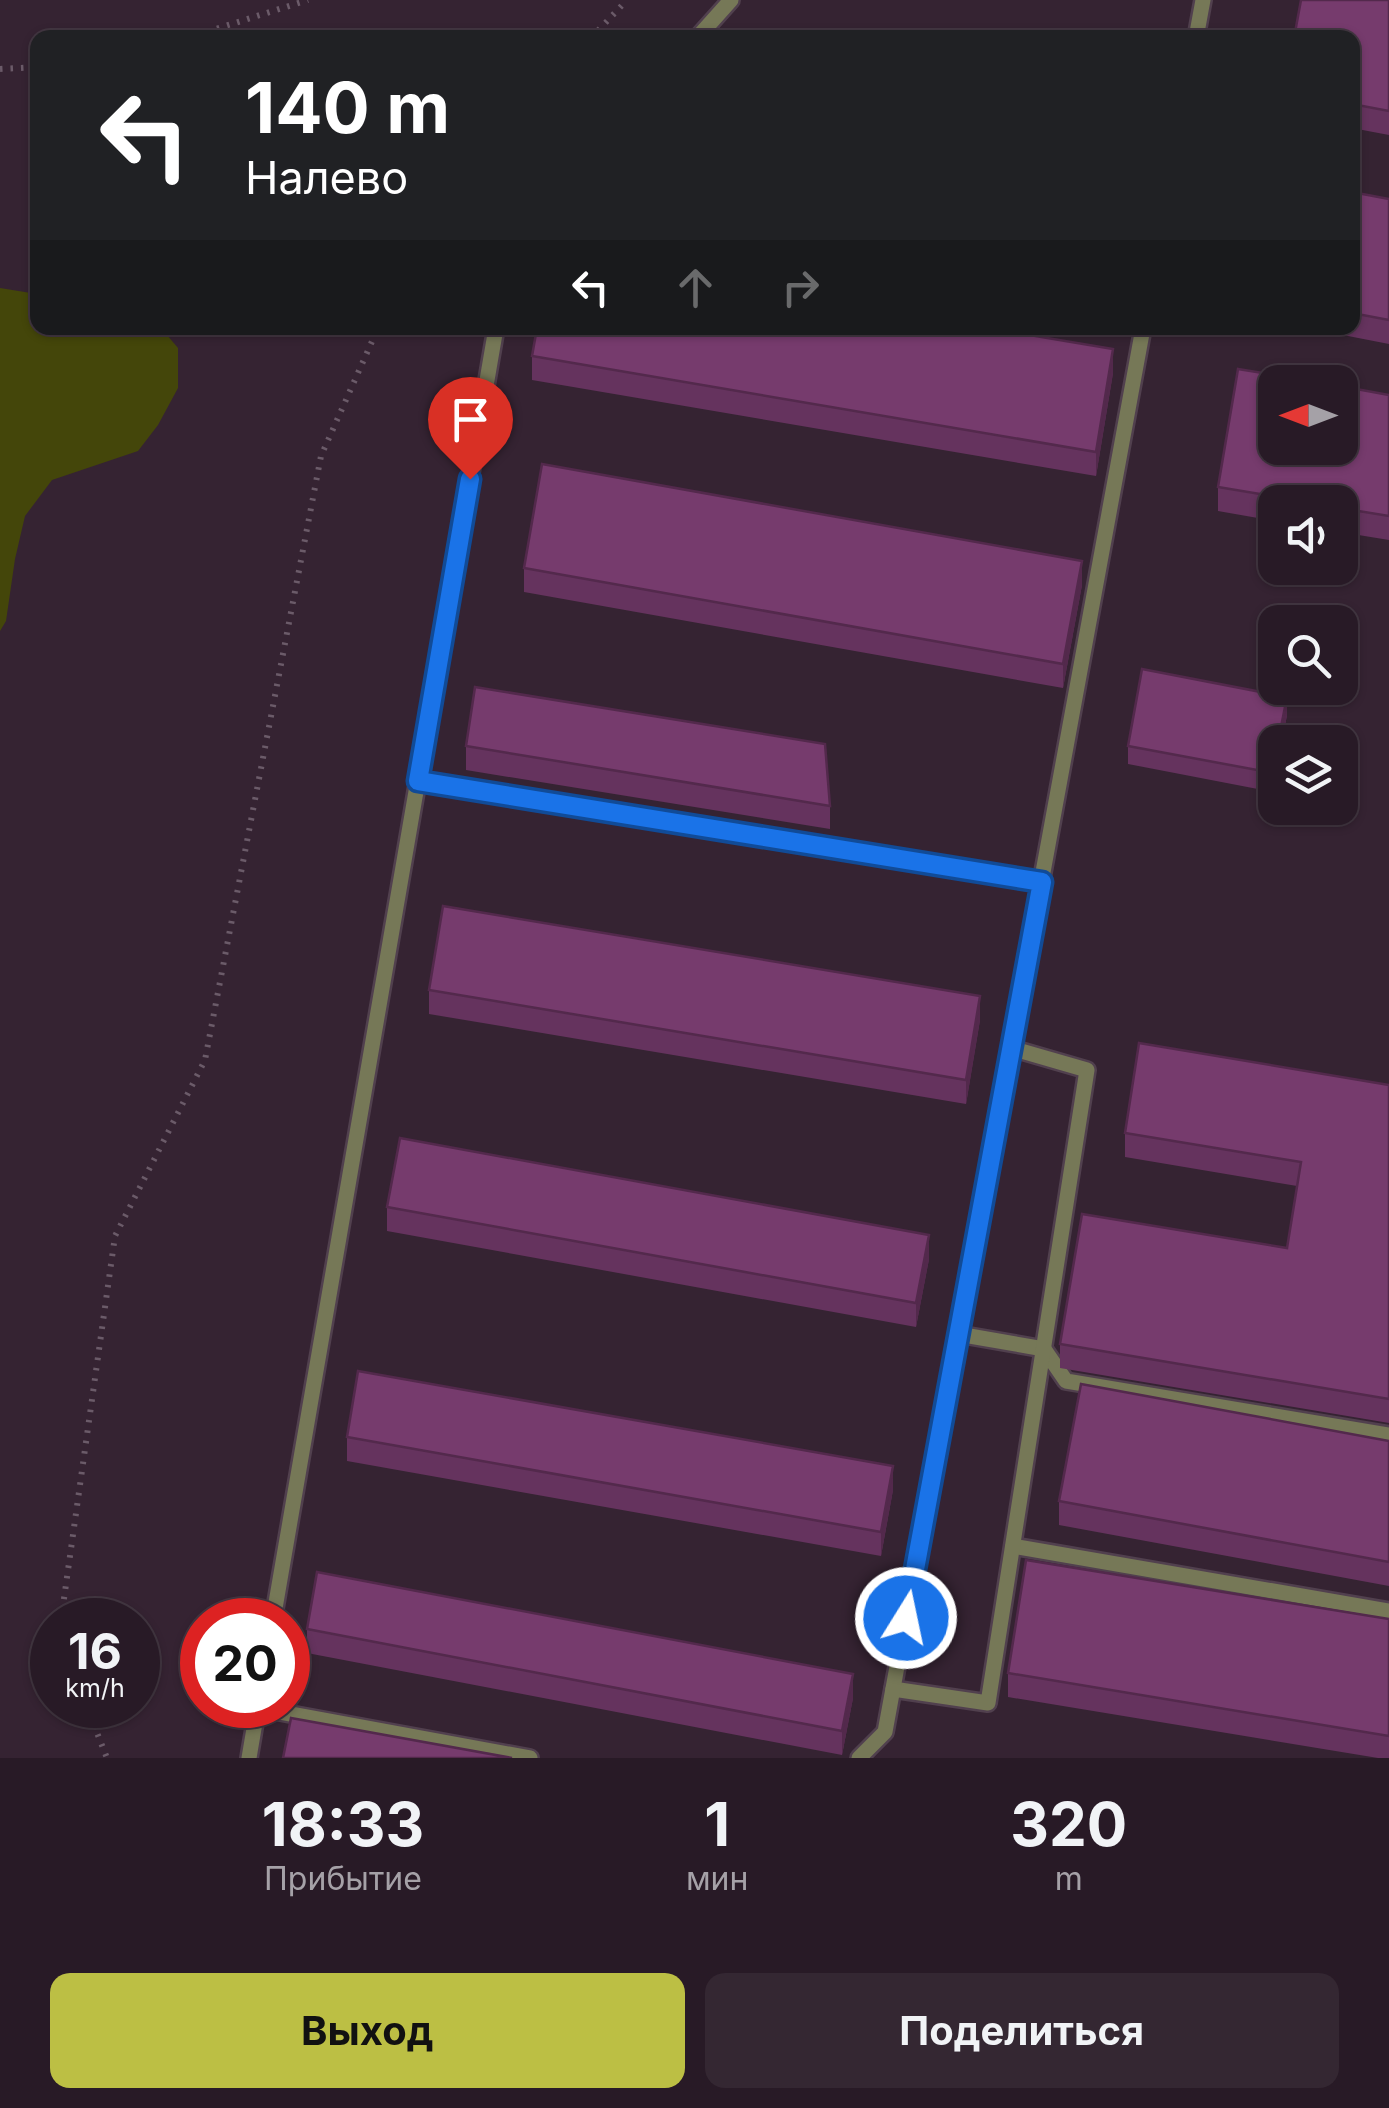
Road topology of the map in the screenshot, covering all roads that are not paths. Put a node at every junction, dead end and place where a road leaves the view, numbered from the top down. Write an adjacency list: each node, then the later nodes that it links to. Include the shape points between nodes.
1 (731, 0): 3 (lane)
2 (1203, 0): 4 (lane)
3 (704, 30)
4 (1197, 30)
5 (495, 335): 7 (lane)
6 (1142, 335): 8 (lane)
7 (418, 781): 8 (lane); 14 (lane)
8 (1042, 882): 9 (lane)
9 (1011, 1048): 10 (lane); 11 (lane, via 1088,1070)
10 (958, 1334): 11 (lane); 16 (lane)
11 (1044, 1349): 12 (lane, via 1066,1381); 13 (lane)
12 (1389, 1435)
13 (1012, 1546): 15 (lane); 16 (lane, via 988,1704)
14 (277, 1598)
15 (1389, 1611)
16 (894, 1689): 21 (lane, via 885,1732)
17 (310, 1717): 20 (lane)
18 (254, 1728): 19 (lane)
19 (249, 1758)
20 (530, 1758)
21 (859, 1758)

